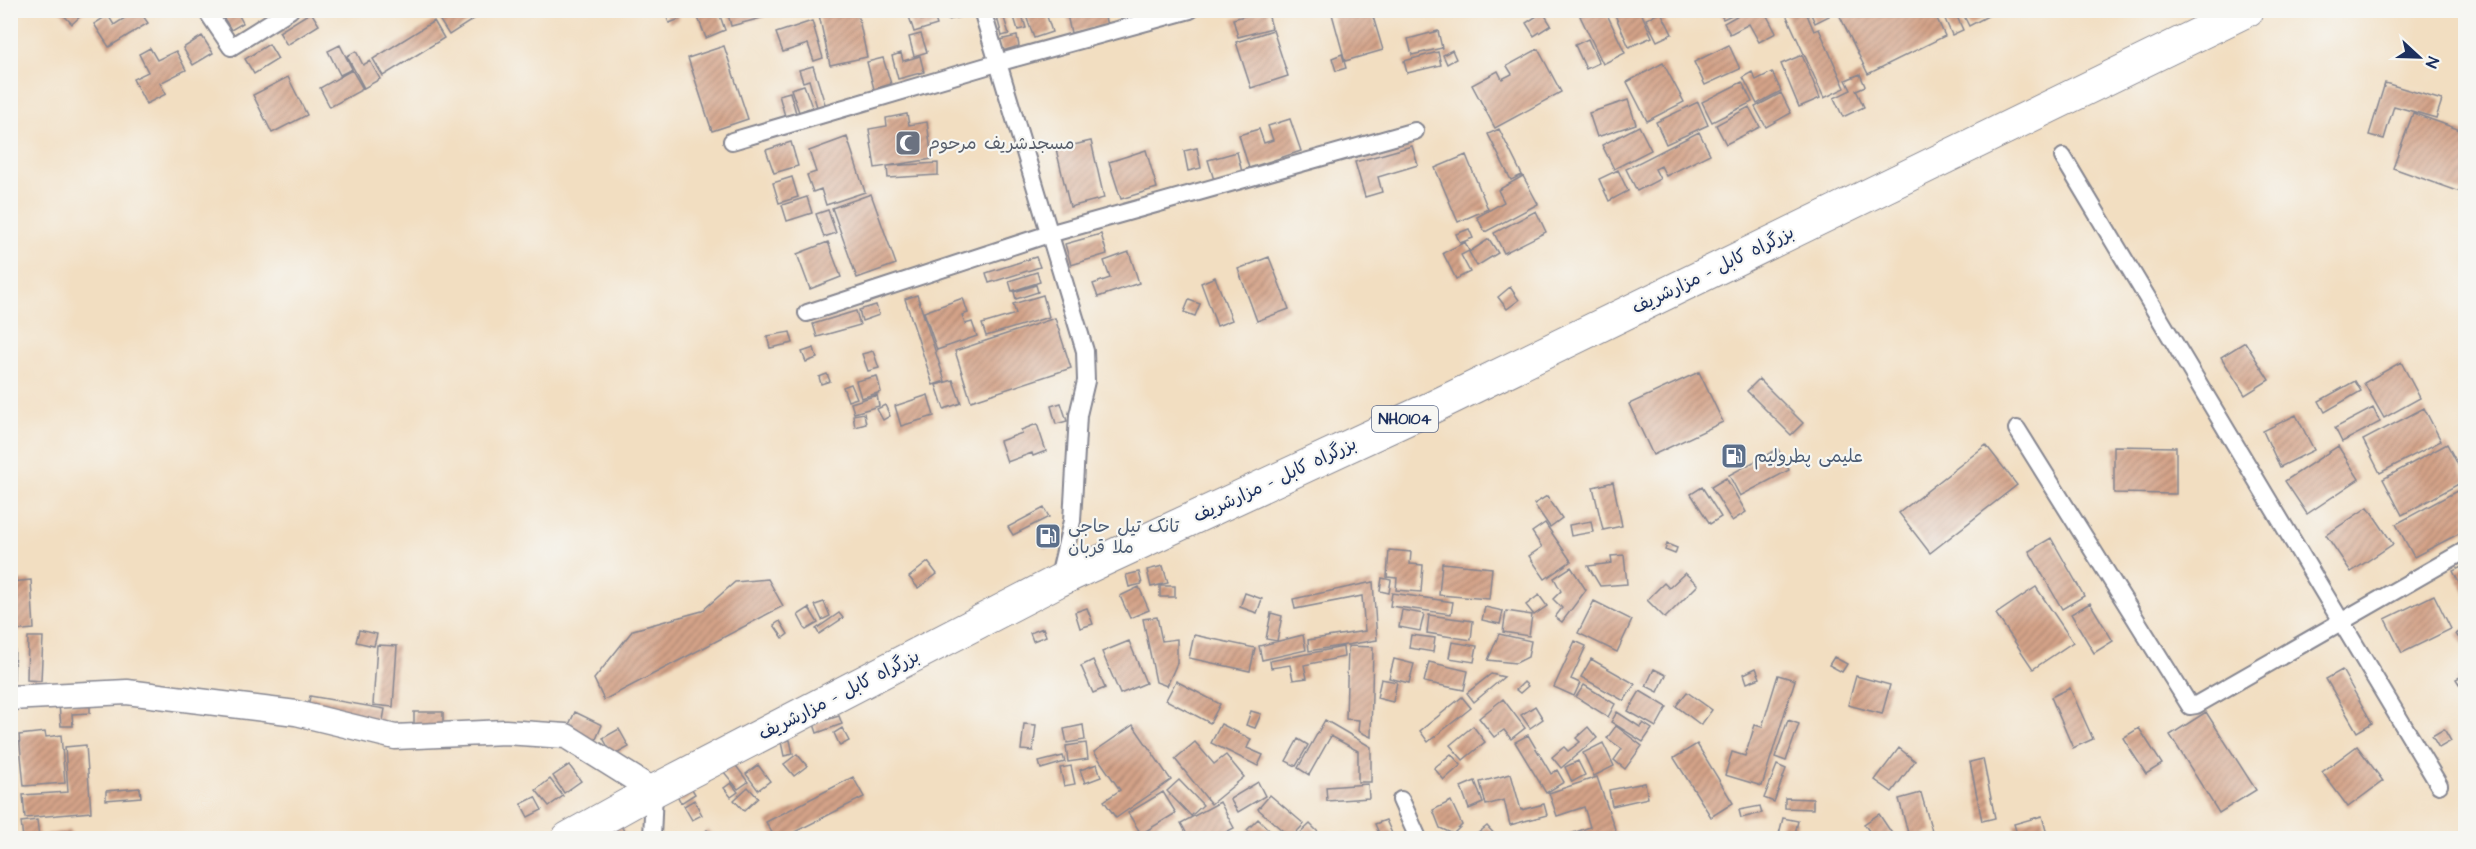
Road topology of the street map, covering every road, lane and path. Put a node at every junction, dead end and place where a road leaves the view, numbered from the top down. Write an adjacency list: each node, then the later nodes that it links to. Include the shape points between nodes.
1 (206, 10): 2 (street, via 231,47)
2 (290, 10)
3 (982, 10): 6 (street)
4 (1190, 10): 6 (street)
5 (2234, 14): 14 (highway, بزرگراه کابل - مزارشریف / NH0104, via 1433,407)
6 (997, 63): 8 (street); 10 (street)
7 (1415, 131): 10 (street)
8 (732, 141)
9 (2062, 157): 15 (street)
10 (1049, 234): 11 (street); 14 (street, via 1085,351 1086,381 1078,415 1072,521)
11 (807, 313)
12 (2017, 429): 15 (street, via 2190,706)
13 (2466, 550): 15 (street)
14 (1058, 581): 18 (highway, بزرگراه کابل - مزارشریف / NH0104)
15 (2342, 620): 17 (street)
16 (10, 698): 18 (street, via 127,692 297,712 395,737 505,732 566,736)
17 (2439, 784)
18 (654, 791): 20 (highway, بزرگراه کابل - مزارشریف / NH0104); 21 (street)
19 (1401, 800): 22 (street)
20 (568, 838)
21 (652, 838)
22 (1418, 838)

